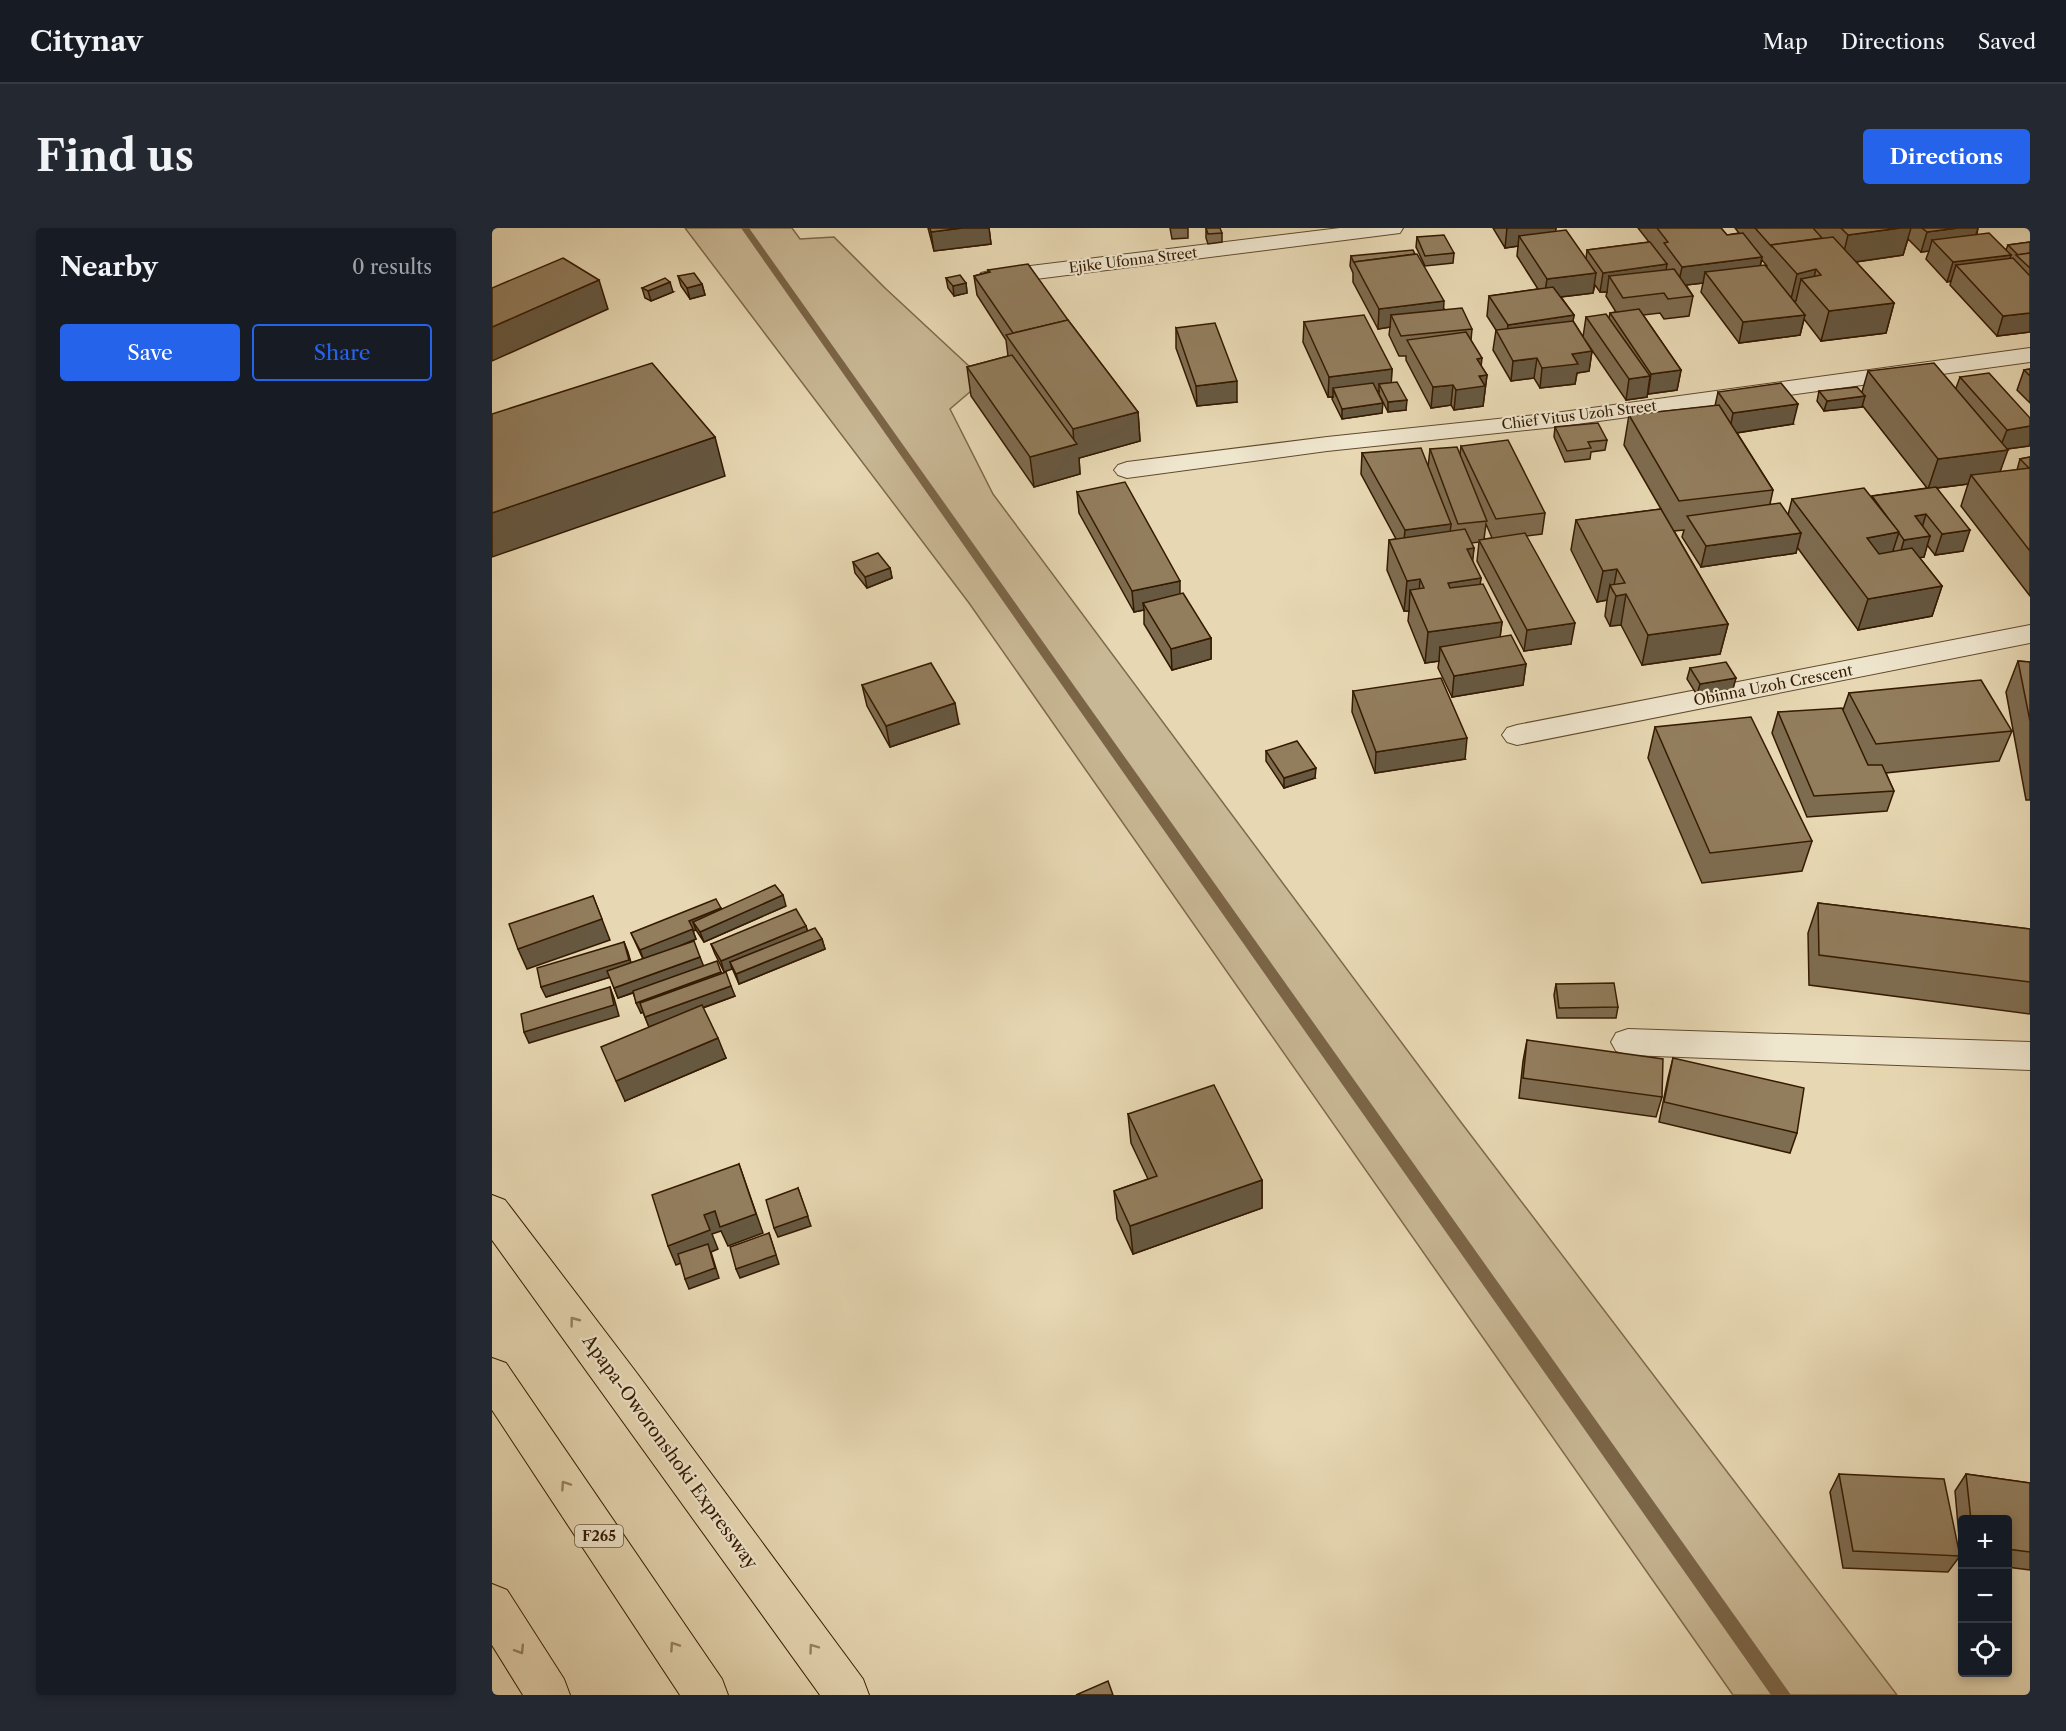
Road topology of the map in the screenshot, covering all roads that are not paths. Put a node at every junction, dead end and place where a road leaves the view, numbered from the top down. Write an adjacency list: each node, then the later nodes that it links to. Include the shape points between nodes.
1 (1392, 228): 2 (street, Ejike Ufonna Street)
2 (982, 278)
3 (2030, 355): 4 (street, Chief Vitus Uzoh Street, via 1555,420)
4 (1127, 470)
5 (2030, 634): 6 (street, Obinna Uzoh Crescent)
6 (1517, 735)
7 (1629, 1042): 8 (street)
8 (2030, 1056)
9 (492, 1211): 14 (main road, Apapa-Oworonshoki Expressway, one-way to 9)
10 (492, 1376): 13 (main road, F265, one-way to 10)
11 (492, 1605): 12 (main road, one-way to 12)
12 (548, 1695)
13 (706, 1695)
14 (847, 1695)

